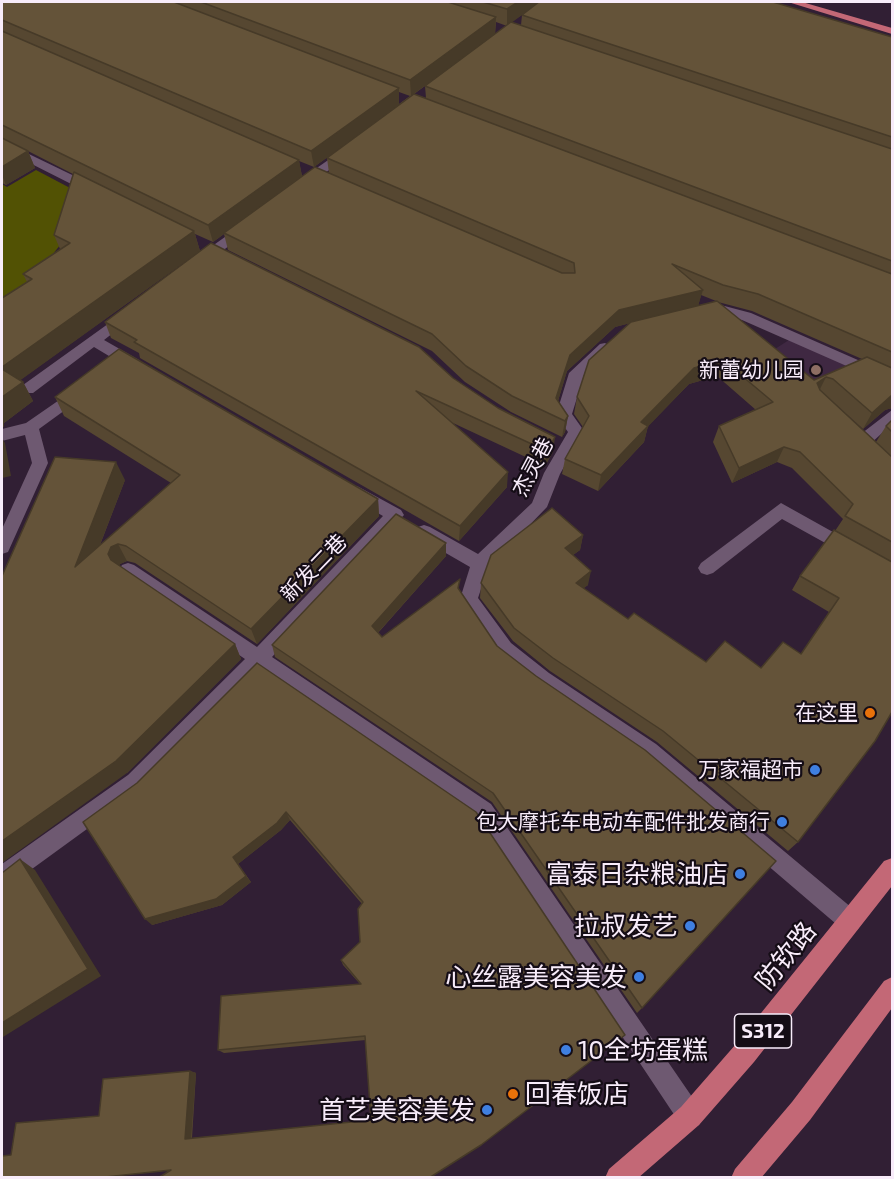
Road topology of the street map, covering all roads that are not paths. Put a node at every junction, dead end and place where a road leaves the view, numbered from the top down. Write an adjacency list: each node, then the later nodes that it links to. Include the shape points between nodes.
1 (793, 2): 2 (main road)
2 (892, 30)
3 (359, 142): 5 (street)
4 (2, 145): 6 (street)
5 (287, 195)
6 (108, 198)
7 (260, 216): 8 (street)
8 (186, 271)
9 (140, 306): 11 (street)
10 (696, 315): 14 (street, via 717,309 746,316)
11 (94, 340): 13 (street, via 120,362); 16 (street)
12 (612, 341): 26 (street, 杰灵巷, via 577,373 564,415 576,431 561,446 539,507)
13 (155, 376)
14 (892, 381)
15 (87, 386): 18 (street)
16 (28, 389)
17 (892, 416): 21 (street)
18 (31, 427): 20 (street); 25 (street, via 40,463)
19 (848, 428): 21 (street)
20 (2, 435)
21 (863, 441): 22 (street)
22 (878, 455)
23 (345, 486): 24 (street)
24 (404, 521): 26 (street); 30 (street, 新发二巷)
25 (2, 547)
26 (480, 564): 33 (street, via 469,599 504,649 649,751)
27 (707, 568): 29 (street, via 781,510)
28 (128, 570): 30 (street)
29 (892, 573)
30 (258, 659): 32 (street, 新发二巷, via 135,782); 35 (street, via 484,811)
31 (892, 868): 33 (main road, 防钦路 / S312)
32 (2, 877)
33 (850, 921): 35 (main road, 防钦路 / S312)
34 (892, 989): 37 (main road, via 801,1111)
35 (690, 1116): 36 (main road, 防钦路 / S312)
36 (618, 1178)
37 (744, 1178)

